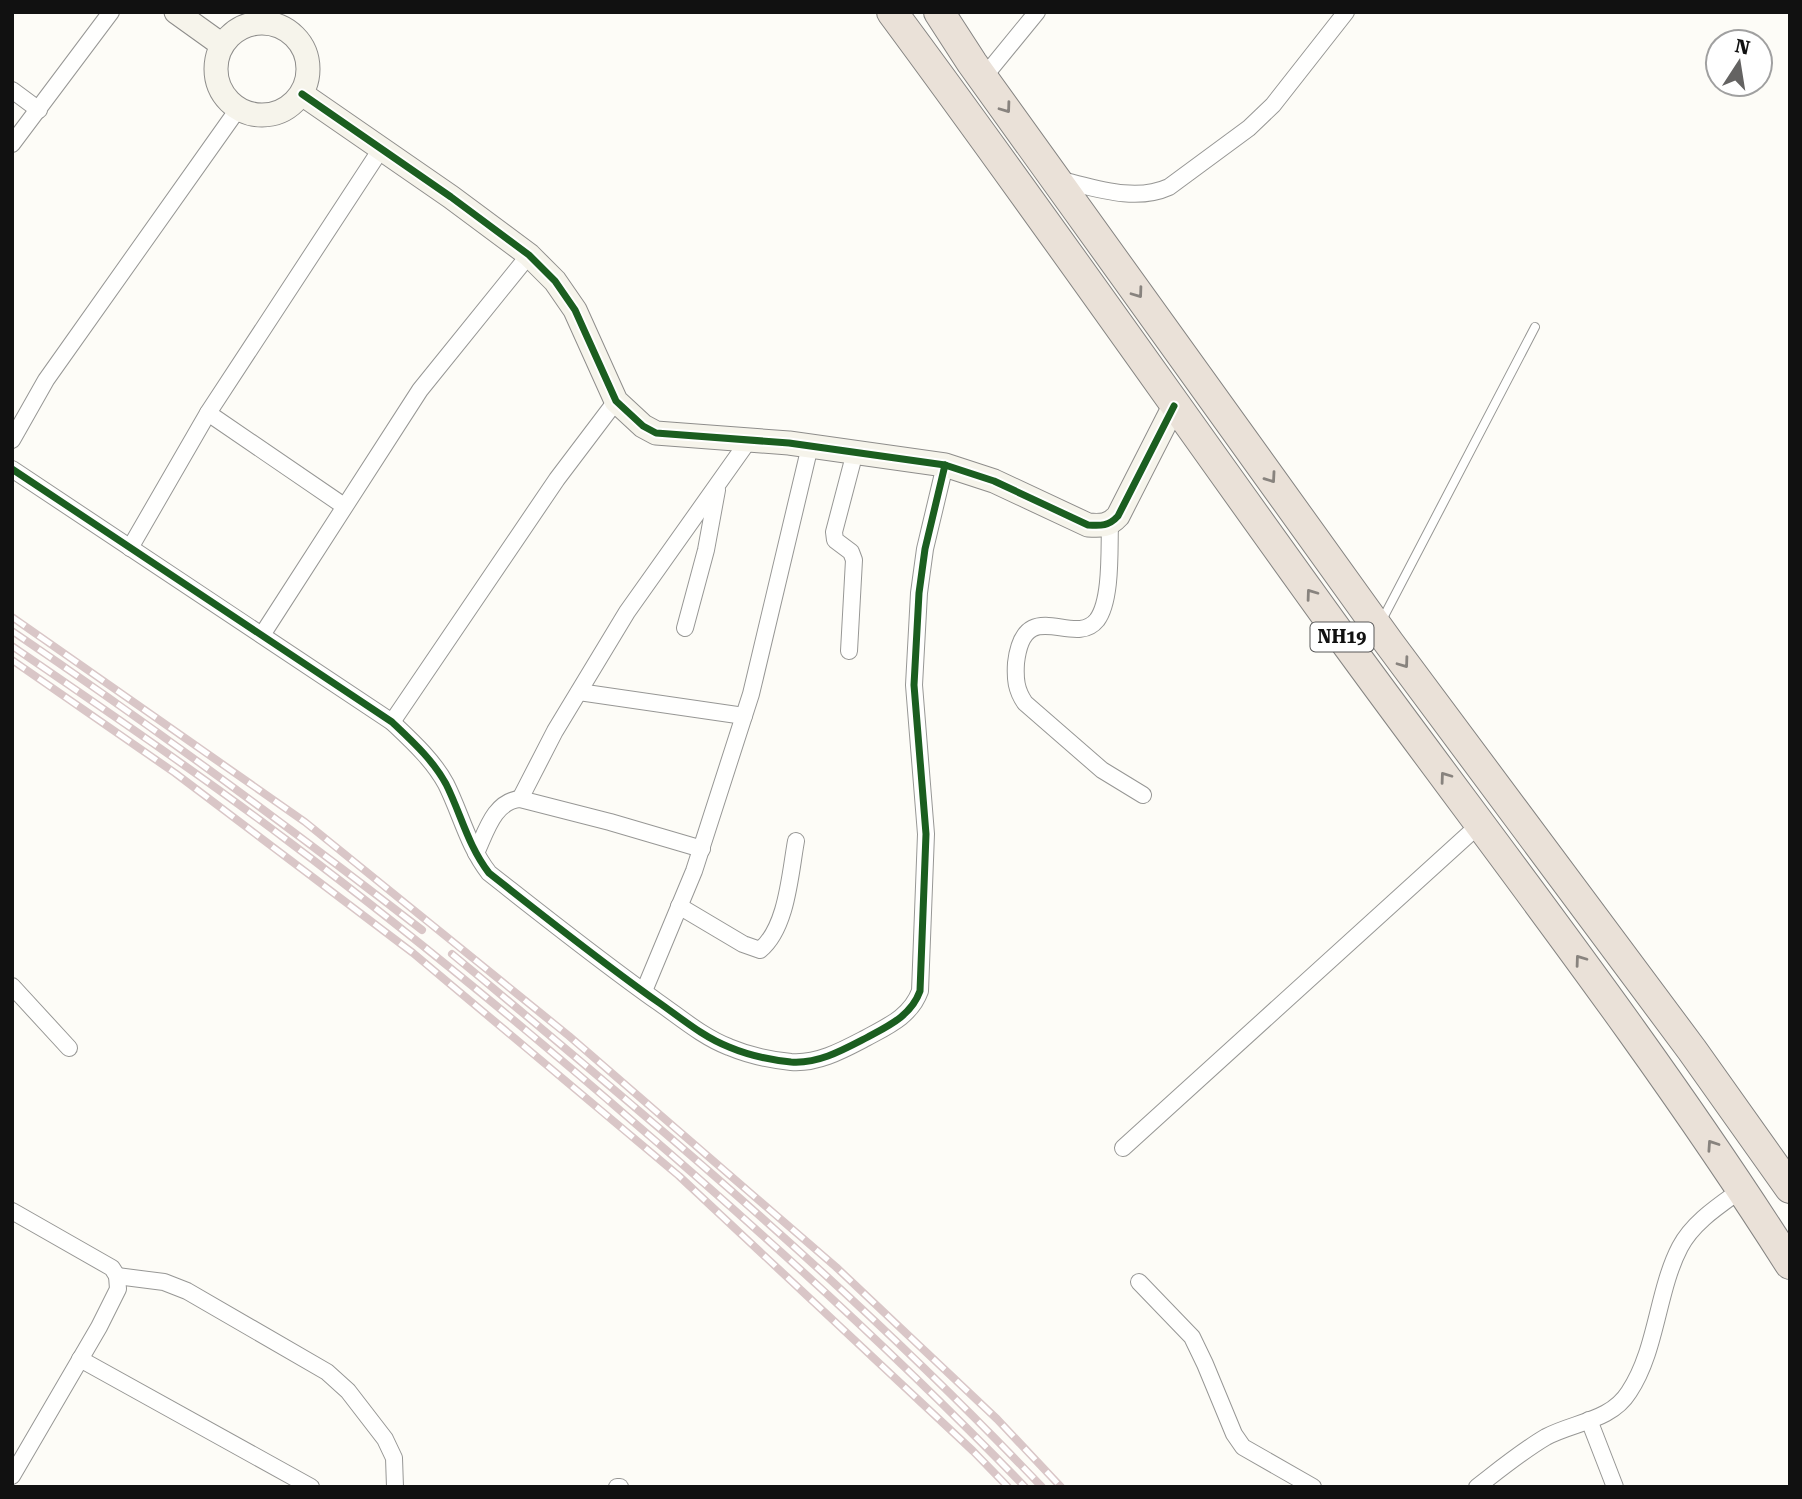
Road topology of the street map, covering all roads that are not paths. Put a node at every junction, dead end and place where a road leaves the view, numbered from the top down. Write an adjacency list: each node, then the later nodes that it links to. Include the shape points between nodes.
1 (111, 12): 12 (street)
2 (176, 12): 7 (street)
3 (892, 12): 19 (highway, NH19)
4 (939, 12): 8 (highway, NH19)
5 (1037, 12): 8 (street)
6 (1346, 12): 15 (street, via 1273,105 1169,187 1134,195)
7 (222, 45): 10 (street, via 251,24 281,27 298,41 308,61); 11 (street, via 216,70 219,86)
8 (983, 78): 15 (highway, NH19, one-way to 15)
9 (12, 90): 12 (street)
10 (302, 94): 11 (street, via 283,111 269,115); 14 (street)
11 (238, 109): 21 (street, via 46,380)
12 (39, 110): 13 (street)
13 (12, 144)
14 (381, 149): 16 (street); 20 (street)
15 (1056, 179): 32 (highway, NH19, one-way to 32)
16 (528, 255): 18 (street, via 555,281 575,310); 28 (street, via 421,390)
17 (1535, 327): 32 (lane)
18 (617, 401): 22 (street, via 656,433); 37 (street, via 557,479)
19 (1174, 405): 29 (street); 40 (highway, NH19, one-way to 19)
20 (208, 413): 28 (street); 30 (street)
21 (12, 440)
22 (749, 440): 23 (street); 27 (street)
23 (810, 446): 24 (street); 36 (street)
24 (855, 452): 25 (street); 34 (street, via 834,533 854,560)
25 (945, 465): 29 (street, via 994,481 1088,525); 46 (street, via 925,549 914,685 926,834 922,975 917,1002 891,1024 836,1053 793,1062 764,1058 709,1038)
26 (12, 469): 30 (street)
27 (718, 484): 31 (street); 35 (street, via 627,612)
28 (344, 506): 33 (street)
29 (1110, 524): 38 (street, via 1105,599 1098,618 1090,627 1079,629 1031,628 1023,637 1015,678 1025,703 1102,770)
30 (130, 548): 33 (street)
31 (685, 628)
32 (1378, 628): 49 (highway, NH19, one-way to 49)
33 (262, 635): 37 (street)
34 (849, 652)
35 (579, 692): 36 (street); 39 (street)
36 (744, 716): 42 (street)
37 (393, 722): 43 (street, via 435,766)
38 (1143, 795)
39 (520, 799): 42 (street); 43 (street, via 499,807)
40 (1480, 824): 48 (street); 50 (highway, NH19, one-way to 40)
41 (796, 841): 44 (street, via 783,912 760,950)
42 (702, 849): 44 (street)
43 (476, 853): 46 (street, via 489,873)
44 (679, 906): 46 (street)
45 (12, 986): 47 (street)
46 (644, 991)
47 (69, 1048)
48 (1123, 1149)
49 (1790, 1188)
50 (1742, 1189): 52 (highway, NH19); 56 (street, via 1706,1216 1680,1247 1630,1391 1620,1404)
51 (12, 1211): 53 (street, via 91,1255)
52 (1790, 1264)
53 (117, 1276): 55 (street, via 118,1289); 59 (street, via 164,1282 187,1291 327,1372 385,1439 394,1458)
54 (1139, 1282): 60 (street, via 1192,1337 1243,1447)
55 (80, 1359): 57 (street); 58 (street)
56 (1589, 1420): 61 (street, via 1548,1436); 62 (street)
57 (12, 1476)
58 (311, 1487)
59 (395, 1487)
60 (1313, 1487)
61 (1477, 1487)
62 (1615, 1487)

